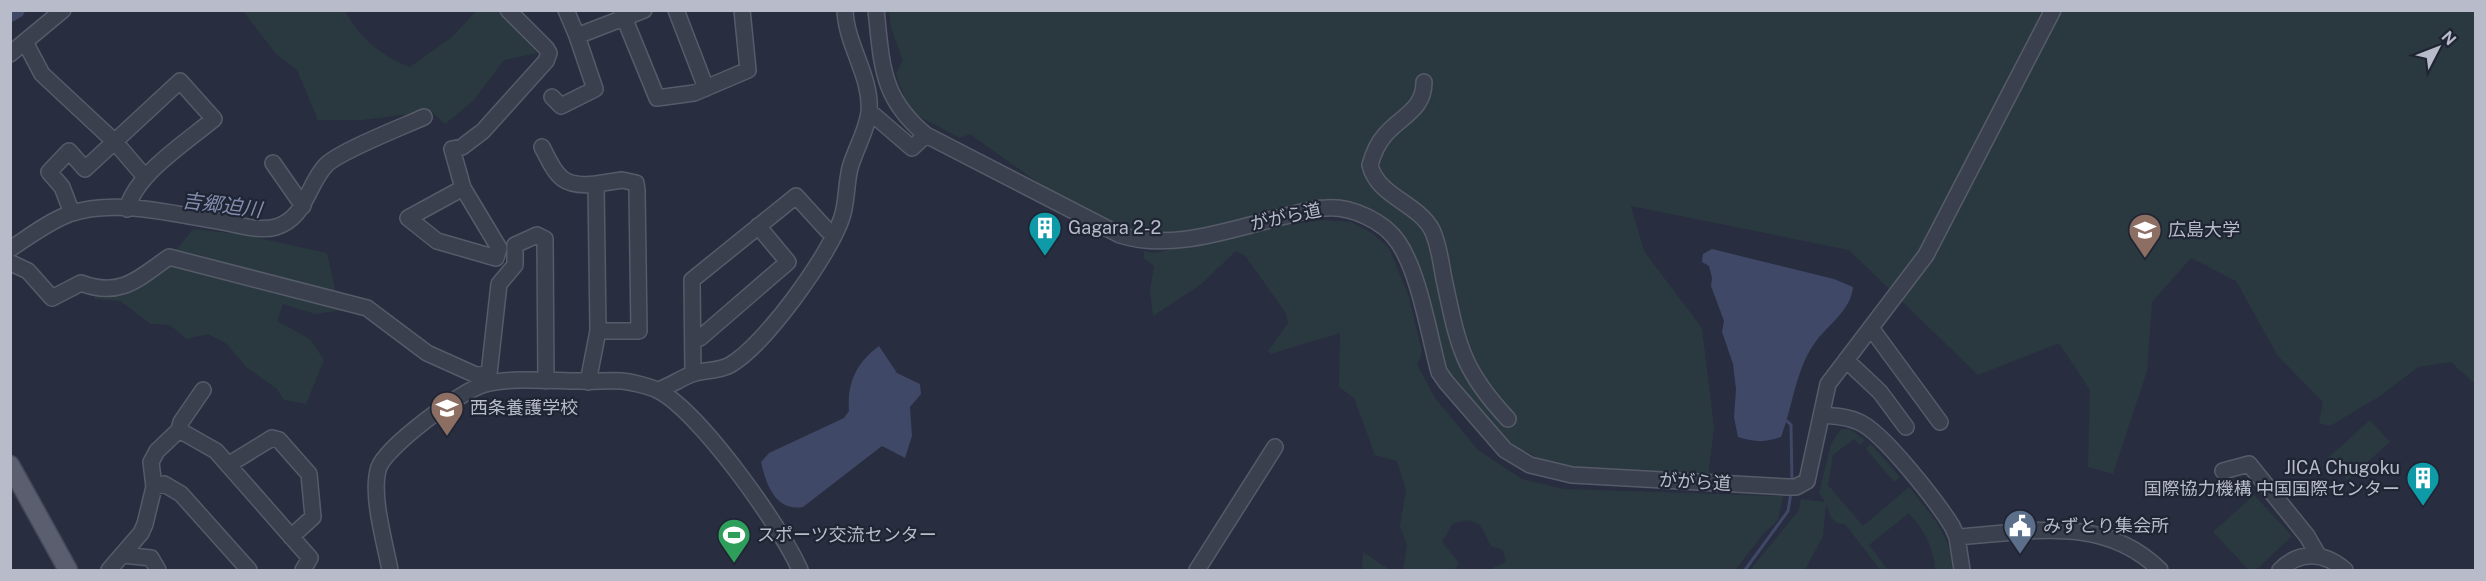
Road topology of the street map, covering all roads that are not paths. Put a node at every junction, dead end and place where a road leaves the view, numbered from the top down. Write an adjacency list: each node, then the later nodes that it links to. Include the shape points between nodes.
1 (63, 10): 12 (street)
2 (508, 10): 25 (street, via 549,53 483,131 462,147 452,149)
3 (566, 10): 11 (street)
4 (644, 10): 10 (street)
5 (676, 10): 15 (street)
6 (742, 10): 15 (street, via 748,70)
7 (845, 10): 17 (street, via 846,30 865,82)
8 (876, 10): 19 (street, ががら道, via 887,87 902,112)
9 (2053, 10): 33 (street, via 1926,255)
10 (623, 14): 11 (street); 15 (street, via 657,98)
11 (577, 36): 16 (street, via 595,89 561,106)
12 (25, 42): 13 (street); 20 (street, via 42,74)
13 (10, 54)
14 (1424, 82): 44 (street, via 1419,103 1386,134 1370,165 1385,188 1417,211 1434,233 1459,347 1469,370)
15 (706, 88)
16 (552, 96)
17 (869, 111): 19 (street, via 912,148); 30 (street)
18 (424, 117): 26 (street, via 333,160 320,174)
19 (926, 135): 43 (street, ががら道, via 1133,239 1163,242 1195,237 1327,207 1362,214 1386,230 1405,254 1439,372 1489,433 1530,465 1572,475 1797,485)
20 (115, 142): 23 (street); 23 (street, via 180,81 214,119); 28 (street, via 85,169 69,152 49,172 62,187)
21 (543, 147): 24 (street, via 556,174 567,183)
22 (273, 163): 26 (street)
23 (145, 177): 27 (street, via 131,193)
24 (596, 184): 34 (street); 34 (street, via 622,180 636,183 639,331)
25 (463, 188): 25 (street, via 499,248 496,258 437,241 408,218)
26 (303, 206): 27 (street, via 291,220 269,228)
27 (128, 209): 28 (street, via 102,207)
28 (72, 213): 31 (street)
29 (758, 226): 30 (street, via 796,196); 35 (street, via 692,280); 35 (street, via 788,262 700,338)
30 (834, 234): 37 (street, via 797,293 747,352 730,365)
31 (10, 249)
32 (11, 263): 38 (street, via 28,272 52,298 81,283 96,289 128,286 169,257 367,308 427,353)
33 (1871, 328): 36 (street); 45 (street)
34 (598, 331): 40 (street)
35 (693, 338): 37 (street)
36 (1846, 360): 43 (street, via 1828,384); 46 (street, via 1880,392)
37 (693, 374): 42 (street)
38 (484, 379): 39 (street); 39 (street, via 499,284 515,265 515,245 537,235 545,239); 62 (street, via 431,417 381,463 377,493)
39 (546, 381): 40 (street)
40 (588, 382): 42 (street, via 624,381)
41 (203, 390): 47 (street)
42 (658, 390): 63 (street, via 689,414 717,447 776,527)
43 (1822, 415): 54 (street, via 1860,422 1877,435 1946,516)
44 (1508, 418)
45 (1940, 422)
46 (1906, 427)
47 (179, 430): 50 (street, via 216,451); 52 (street, via 151,462)
48 (1275, 447): 64 (street)
49 (10, 465): 57 (main road)
50 (228, 465): 53 (street); 53 (street, via 272,438 279,440 309,474 313,517)
51 (2223, 471): 56 (street, via 2249,464)
52 (154, 487): 55 (street, via 145,524); 60 (street, via 164,484 181,494)
53 (291, 537): 61 (street, via 310,558)
54 (1957, 537): 65 (street); 66 (street, via 2086,531 2133,548)
55 (123, 555): 58 (street); 59 (street, via 151,558)
56 (2318, 555): 67 (street, via 2296,558); 68 (street)
57 (68, 570)
58 (109, 570)
59 (158, 570)
60 (249, 570)
61 (303, 570)
62 (390, 570)
63 (800, 570)
64 (1197, 570)
65 (1962, 570)
66 (2160, 570)
67 (2280, 570)
68 (2345, 570)

